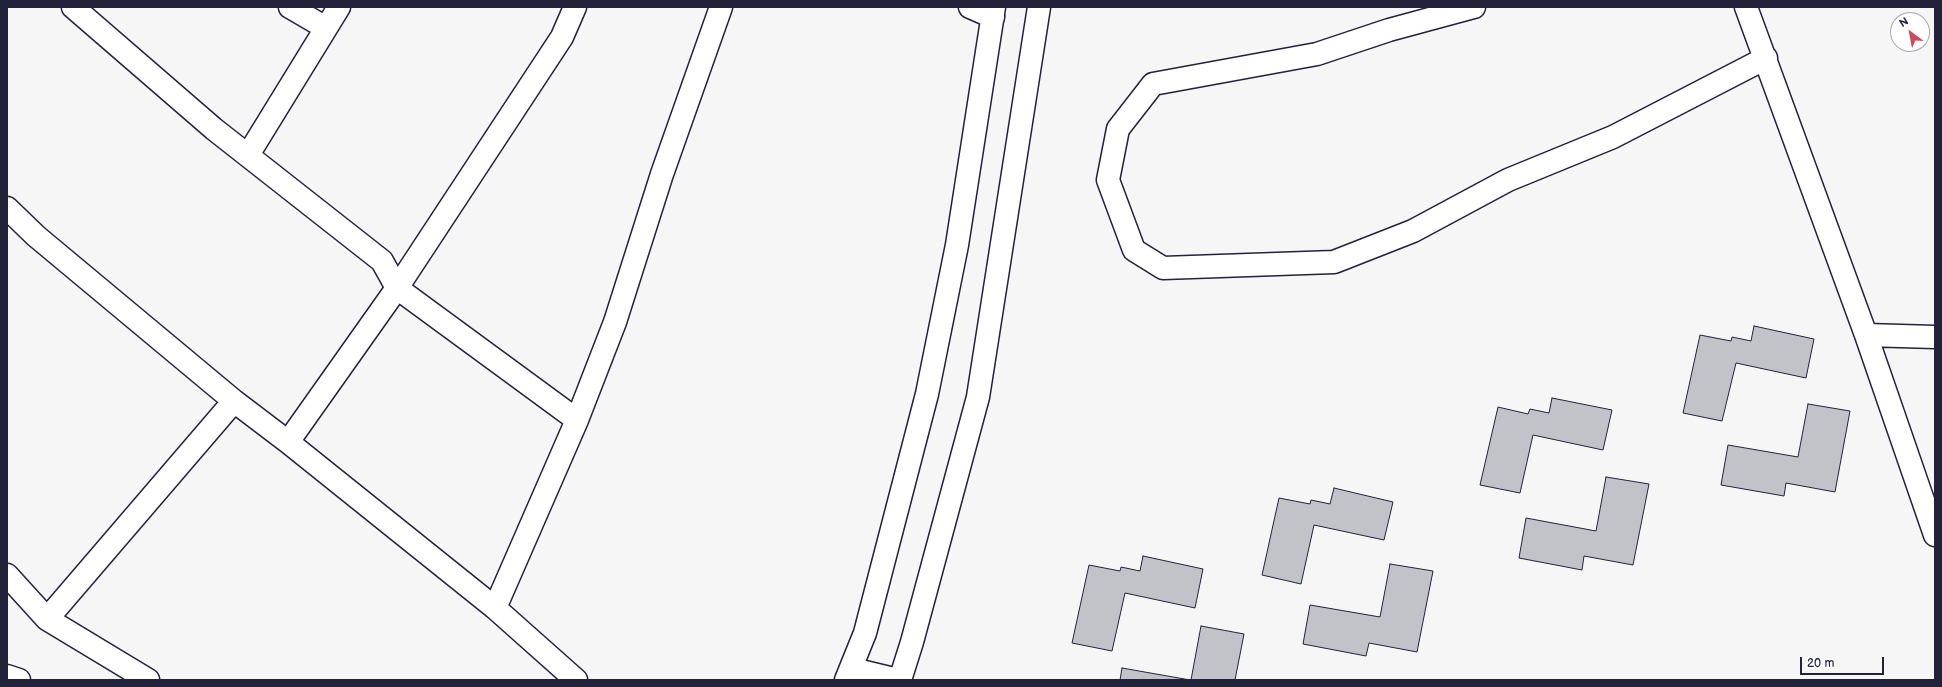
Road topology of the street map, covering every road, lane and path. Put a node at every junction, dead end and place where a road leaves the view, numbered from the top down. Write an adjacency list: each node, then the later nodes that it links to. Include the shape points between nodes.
1 (73, 7): 13 (street, via 214,130)
2 (290, 7): 11 (street)
3 (339, 7): 11 (street)
4 (575, 7): 15 (street, via 562,37)
5 (721, 7): 19 (street, via 662,174 615,322)
6 (970, 7): 10 (street)
7 (1039, 7): 30 (street, via 978,397 912,642)
8 (1474, 7): 12 (street, via 1389,30 1317,54 1153,84 1118,129 1108,180 1134,250 1163,268 1334,262 1412,231 1508,180 1613,137)
9 (1746, 7): 12 (street)
10 (994, 12): 25 (street, via 957,245 927,394 865,633)
11 (326, 28): 13 (street)
12 (1766, 58): 16 (street)
13 (248, 155): 15 (street, via 382,261)
14 (7, 208): 18 (street, via 36,236)
15 (397, 288): 19 (street); 20 (street)
16 (1866, 335): 17 (street); 21 (street)
17 (1935, 336)
18 (234, 401): 20 (street); 24 (street)
19 (577, 420): 23 (street)
20 (288, 442): 23 (street)
21 (1935, 535)
22 (7, 575): 24 (street)
23 (495, 608): 29 (street)
24 (47, 618): 28 (street)
25 (849, 675): 30 (street)
26 (7, 676): 27 (street)
27 (19, 680)
28 (148, 680)
29 (576, 680)
30 (899, 680)

